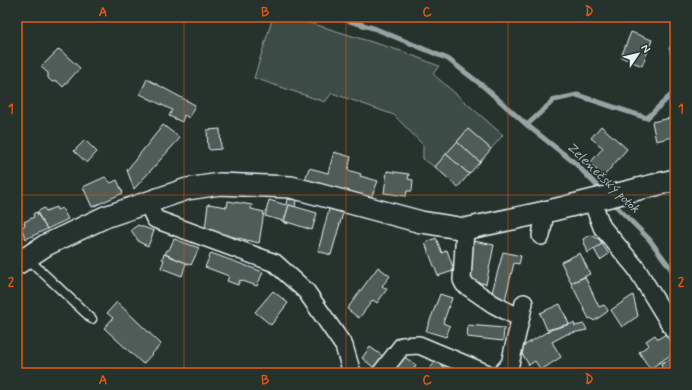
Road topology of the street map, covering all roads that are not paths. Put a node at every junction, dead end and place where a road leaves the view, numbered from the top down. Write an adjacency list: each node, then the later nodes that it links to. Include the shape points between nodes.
1 (675, 180): 2 (street)
2 (604, 198): 4 (street); 9 (street, via 602,227 636,268)
3 (147, 202): 5 (street, via 187,190 220,184 291,187 421,222); 7 (street, via 105,217 46,245); 10 (street, via 155,219 275,263 306,291 344,346)
4 (545, 212): 5 (street); 6 (street)
5 (465, 229): 13 (street, via 462,280 464,284 493,304 522,310 510,364)
6 (541, 236)
7 (22, 261): 8 (lane)
8 (92, 319)
9 (675, 332)
10 (352, 373)
11 (381, 373): 12 (street, via 402,346 419,345)
12 (486, 373)
13 (502, 373)

